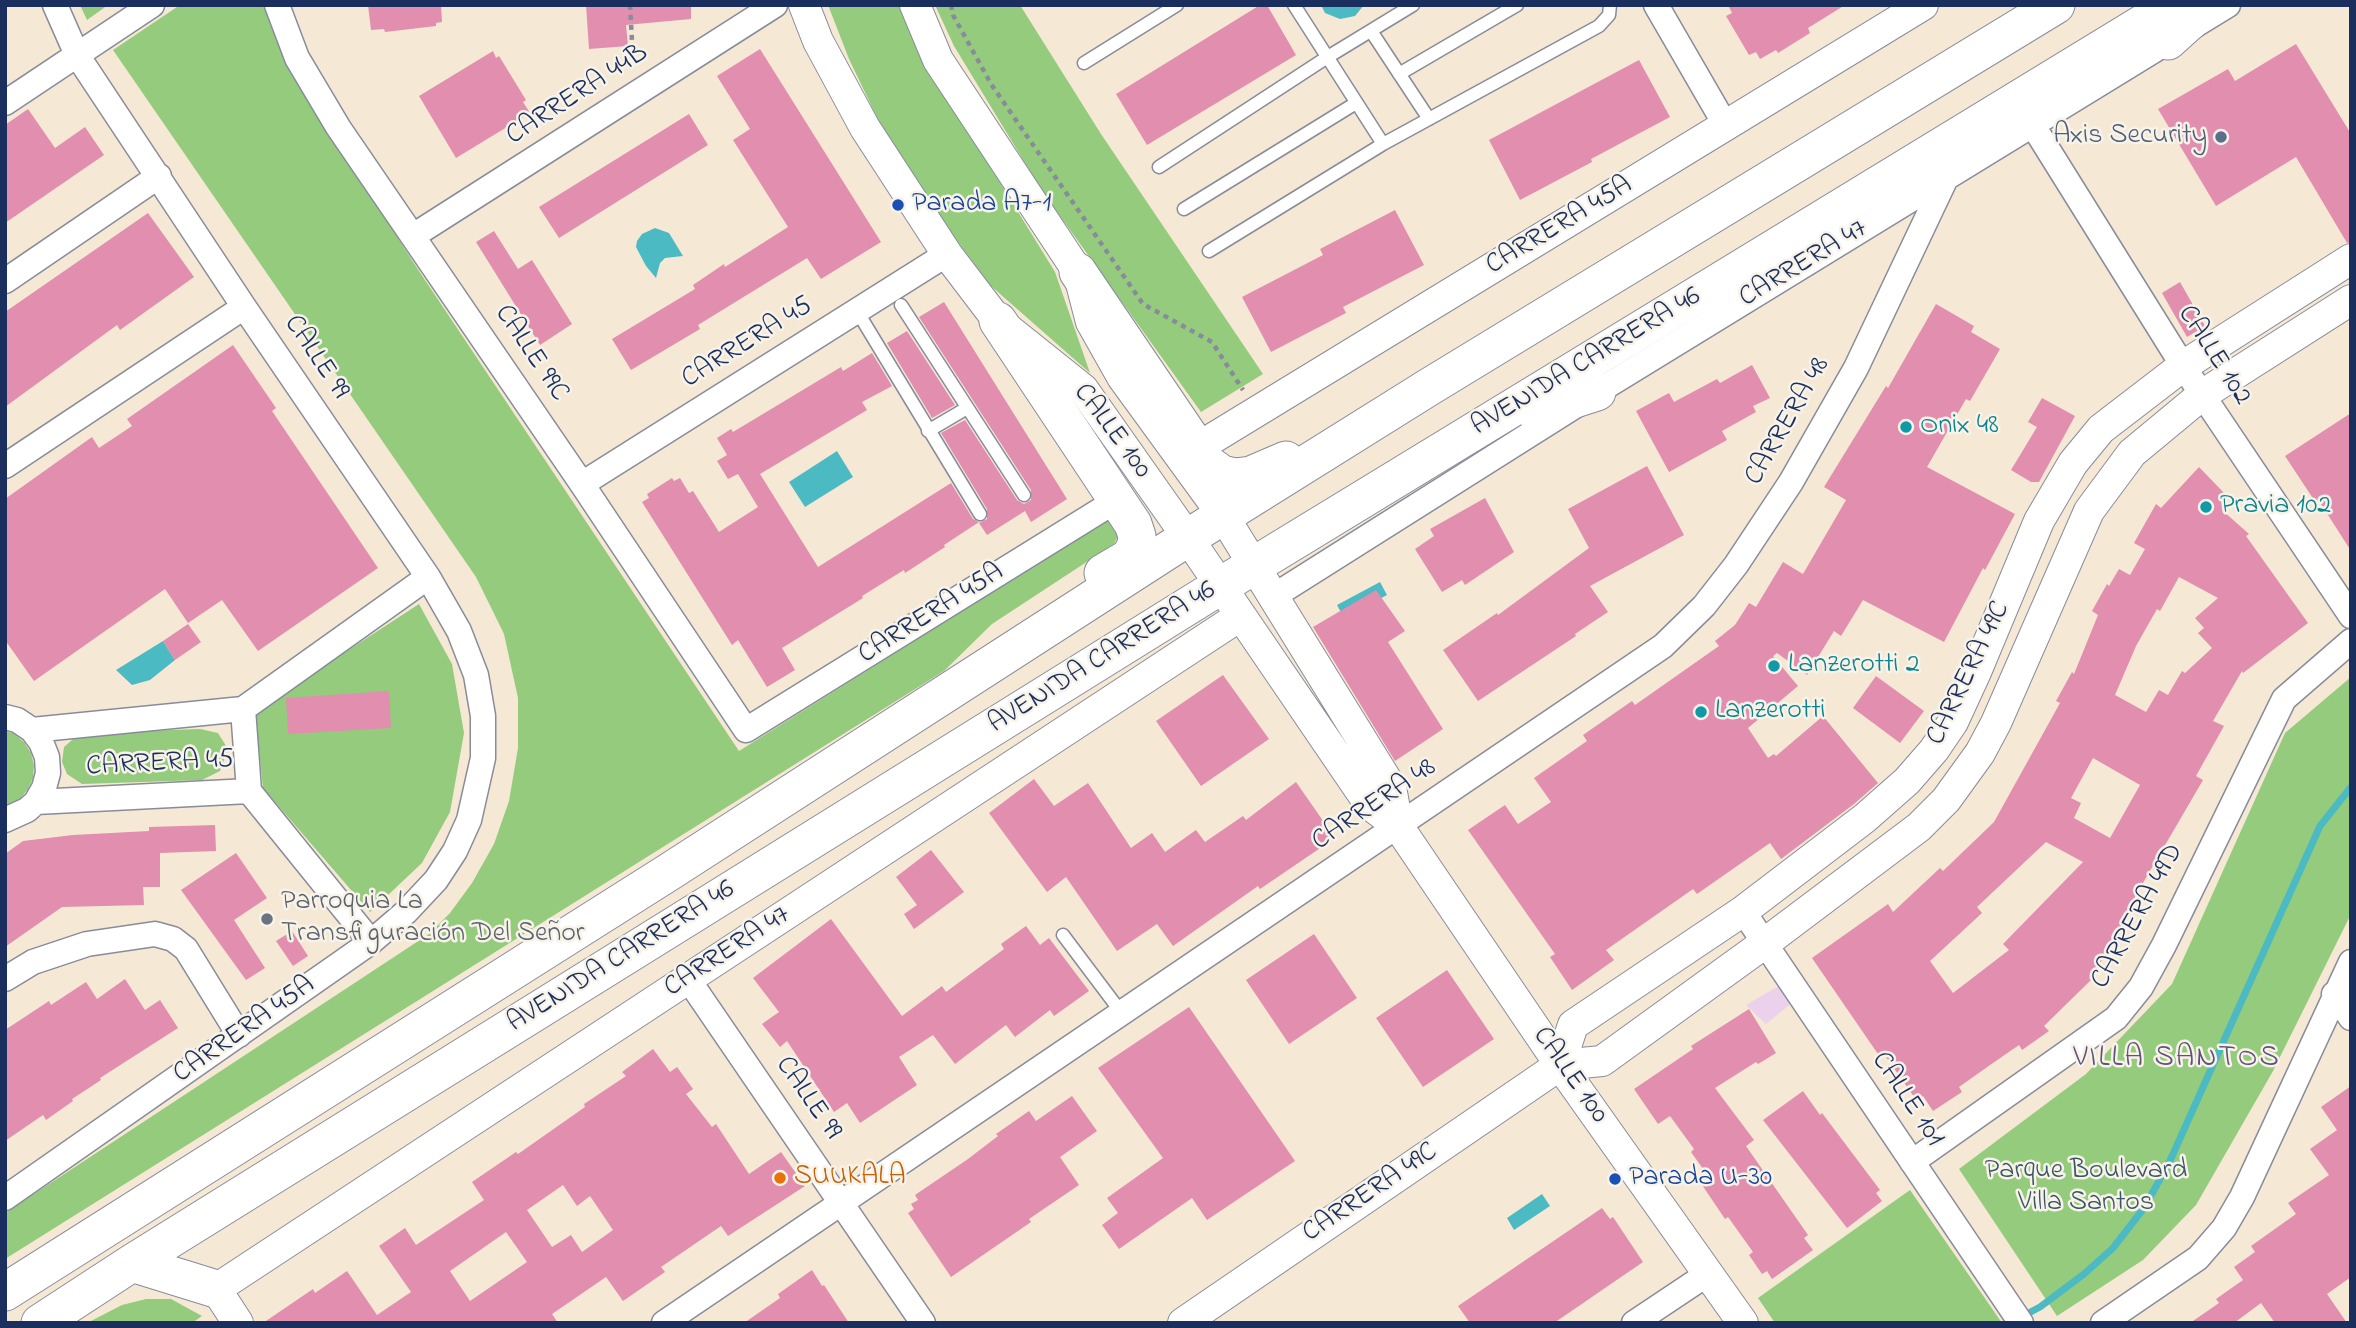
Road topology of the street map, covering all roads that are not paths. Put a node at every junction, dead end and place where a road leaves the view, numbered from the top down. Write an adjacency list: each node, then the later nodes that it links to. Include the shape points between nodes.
1 (55, 5): 20 (street, CALLE 99)
2 (152, 5): 20 (street)
3 (277, 5): 34 (street, CALLE 99C, via 297,58)
4 (775, 5): 34 (street, CARRERA 44B)
5 (804, 5): 36 (street, CALLE 100, via 865,128)
6 (915, 5): 38 (street, CALLE 100, via 938,60)
7 (1177, 5): 22 (lane)
8 (1294, 5): 21 (lane)
9 (1413, 5): 18 (lane)
10 (1517, 5): 23 (lane)
11 (1610, 5): 26 (lane, via 1609,15 1599,26)
12 (1656, 5): 28 (street)
13 (1923, 5): 28 (street, CARRERA 45A)
14 (2056, 5): 46 (main road, AVENIDA CARRERA 46)
15 (2174, 5): 51 (main road, AVENIDA CARRERA 46)
16 (2208, 5): 19 (main road)
17 (2228, 5): 19 (street, CARRERA 47)
18 (1371, 31): 21 (lane); 23 (lane)
19 (2168, 41): 27 (street, CARRERA 47)
20 (77, 55): 24 (street); 31 (street, CALLE 99)
21 (1326, 58): 25 (lane); 30 (lane)
22 (1084, 64)
23 (1399, 74): 26 (lane)
24 (5, 103)
25 (1356, 103): 29 (lane); 33 (lane)
26 (1429, 119): 29 (lane)
27 (2032, 124): 32 (street, CARRERA 47); 45 (street, CALLE 102)
28 (1726, 126): 52 (street, CARRERA 45A)
29 (1382, 144): 35 (lane)
30 (1158, 167)
31 (159, 176): 39 (street); 42 (street, CALLE 99)
32 (1946, 178): 47 (street, CARRERA 47); 74 (street, CARRERA 48, via 1856,368 1804,459 1704,606 1663,646)
33 (1185, 209)
34 (413, 236): 54 (street, CALLE 99C)
35 (1209, 251)
36 (947, 254): 43 (street, CARRERA 45); 44 (street, CALLE 100)
37 (2351, 259): 45 (street, CARRERA 49C)
38 (1078, 272): 52 (main road); 58 (street, CALLE 100, via 1091,322 1122,377)
39 (5, 281)
40 (2351, 300): 48 (street, CARRERA 49C)
41 (901, 305): 49 (lane)
42 (244, 307): 53 (street); 60 (street, CALLE 99)
43 (857, 311): 50 (lane); 54 (street, CARRERA 45)
44 (998, 321): 56 (main road); 59 (street, CALLE 100, via 1083,389)
45 (2183, 366): 48 (street, CALLE 102); 75 (street, CARRERA 49C, via 2101,429 2073,463 2039,521 1976,671 1934,750 1908,781 1865,818)
46 (1429, 387): 52 (main road, via 1411,383 1307,449 1251,475 1222,474); 58 (main road, AVENIDA CARRERA 46)
47 (1597, 392): 51 (main road); 61 (street, CARRERA 47)
48 (2202, 395): 64 (street, CALLE 102); 78 (street, CARRERA 49C, via 2132,453 2089,510 1996,723 1952,792 1919,827)
49 (967, 408): 50 (lane); 55 (lane)
50 (928, 431): 57 (lane)
51 (1474, 432): 61 (main road, AVENIDA CARRERA 46)
52 (1197, 449)
53 (5, 466)
54 (582, 484): 69 (street, CALLE 99C)
55 (1024, 495)
56 (1117, 500): 66 (main road, via 1137,536 1130,556 987,647); 69 (street, CARRERA 45A)
57 (980, 514)
58 (1224, 517): 59 (main road, AVENIDA CARRERA 46); 61 (street, CALLE 100)
59 (1188, 538): 62 (street, CALLE 100); 66 (main road, AVENIDA CARRERA 46)
60 (428, 578): 67 (street, CARRERA 45); 70 (street, CALLE 99, via 459,631 476,675 483,716)
61 (1264, 581): 62 (main road, AVENIDA CARRERA 46); 74 (street, CALLE 100, via 1391,787)
62 (1220, 586): 63 (street, CALLE 100); 90 (main road, AVENIDA CARRERA 46)
63 (1240, 616): 74 (street, CALLE 100, via 1370,805); 81 (street, CARRERA 47)
64 (2351, 616)
65 (2351, 641): 87 (street, CARRERA 49D, via 2284,699 2164,945 2116,1018)
66 (962, 681): 93 (main road, AVENIDA CARRERA 46)
67 (243, 709): 68 (street, CARRERA 45); 71 (street, CARRERA 45)
68 (15, 718): 72 (street, via 41,742 47,757 48,773)
69 (746, 730)
70 (483, 758): 77 (street, CARRERA 45A, via 469,820 455,851 436,880)
71 (249, 791): 72 (street, CARRERA 45); 77 (street)
72 (36, 802): 73 (street)
73 (5, 820)
74 (1398, 826): 83 (street, CARRERA 48); 86 (street, CALLE 100)
75 (1742, 911): 78 (street, CALLE 101); 86 (street, CARRERA 49C, via 1573,1025)
76 (1063, 935): 83 (lane)
77 (371, 943): 85 (street, CARRERA 45A)
78 (1765, 943): 86 (street, CARRERA 49C, via 1602,1061); 87 (street, CALLE 101)
79 (2351, 962): 82 (street)
80 (5, 979): 85 (street, via 33,962 88,944 155,934 186,949)
81 (688, 979): 89 (street, CALLE 99); 92 (street, CARRERA 47)
82 (2334, 995): 84 (street); 102 (street, via 2224,1228 2198,1258)
83 (1121, 1012): 89 (street, CARRERA 48)
84 (2351, 1018)
85 (239, 1035): 88 (street, CARRERA 45A)
86 (1560, 1065): 91 (street, CALLE 100); 99 (street, CARRERA 49C)
87 (1912, 1162): 94 (street, CALLE 101)
88 (5, 1198)
89 (842, 1202): 97 (street, CARRERA 48); 98 (street, CALLE 99)
90 (132, 1263): 92 (main road); 95 (main road, AVENIDA CARRERA 46)
91 (1709, 1273): 100 (street); 101 (street, CALLE 100)
92 (216, 1289): 96 (street)
93 (5, 1292)
94 (2014, 1313)
95 (40, 1323)
96 (239, 1323)
97 (664, 1323)
98 (923, 1323)
99 (1183, 1323)
100 (1634, 1323)
101 (1743, 1323)
102 (2103, 1323)

